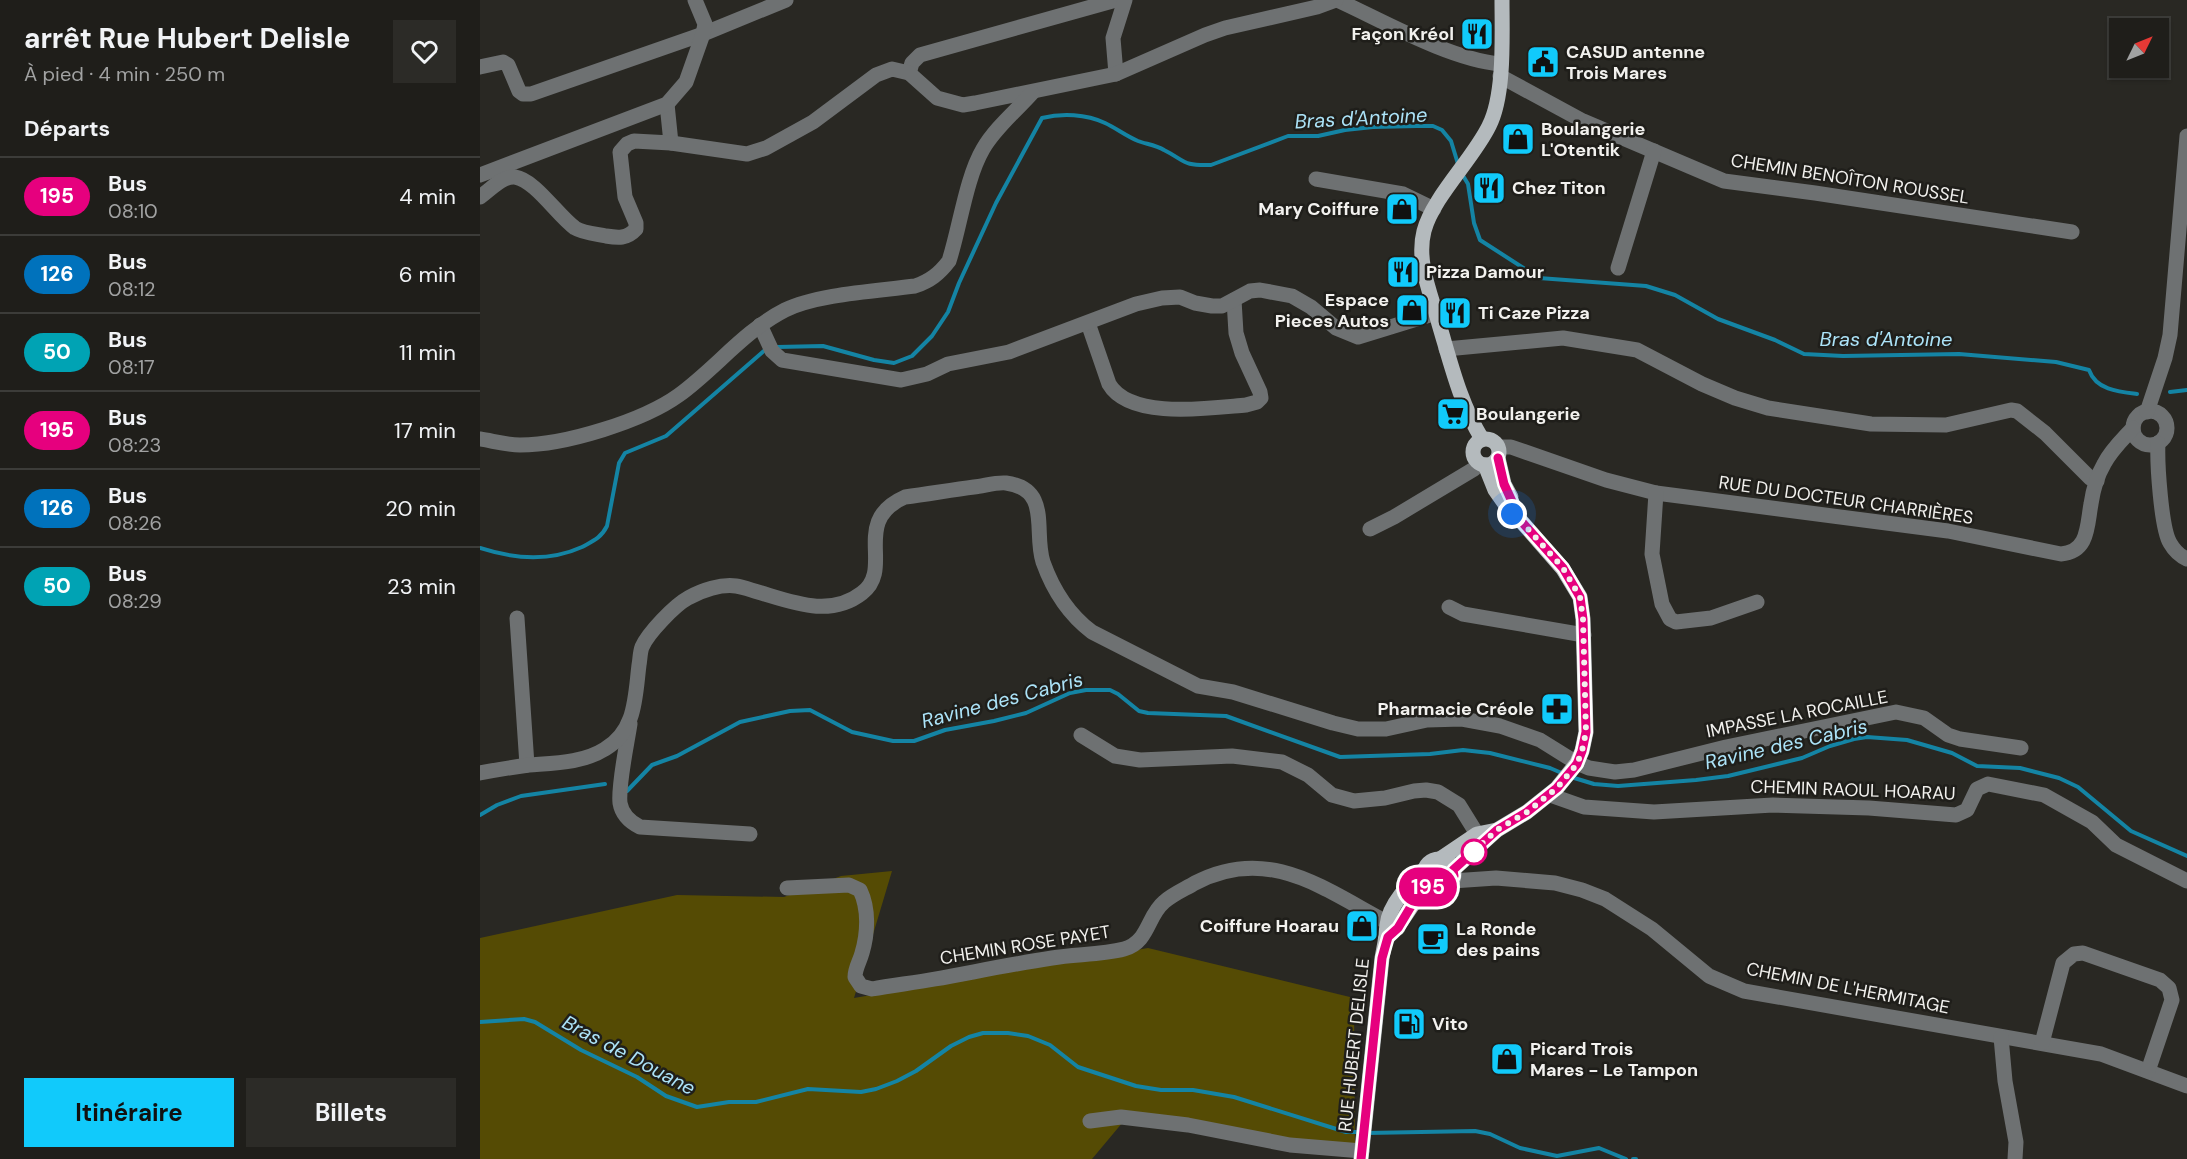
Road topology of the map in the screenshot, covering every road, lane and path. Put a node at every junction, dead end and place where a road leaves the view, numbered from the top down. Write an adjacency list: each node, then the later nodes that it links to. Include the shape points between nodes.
1 (694, 0): 7 (street, via 705,24)
2 (786, 0): 7 (street)
3 (1116, 0): 10 (street, via 920,55)
4 (1125, 0): 11 (street, via 1113,38)
5 (1336, 0): 9 (street, CHEMIN BENOÎTON ROUSSEL); 11 (street, via 1225,28)
6 (1502, 0): 9 (main road, RUE HUBERT DELISLE)
7 (703, 34): 8 (street, via 527,94 519,92 503,62); 13 (street, via 686,82)
8 (480, 67)
9 (1500, 70): 16 (street, CHEMIN BENOÎTON ROUSSEL, via 1583,121); 20 (main road, RUE HUBERT DELISLE, via 1489,126)
10 (909, 74): 12 (street, via 937,98 963,105); 15 (street, via 892,69 876,75 813,122 747,154)
11 (1116, 74): 12 (street)
12 (1032, 93): 26 (street, via 983,149 951,254 941,272 915,286 819,299 788,309)
13 (666, 104): 15 (street); 17 (street)
14 (2187, 136): 28 (street, via 2170,335)
15 (671, 143): 19 (street, via 634,141 622,147 625,197 636,229 620,238 576,229 522,179 503,180)
16 (1654, 151): 21 (street, CHEMIN BENOÎTON ROUSSEL, via 1724,181); 22 (street)
17 (480, 175)
18 (1316, 179): 20 (street, via 1403,194)
19 (480, 197)
20 (1434, 209): 24 (main road, RUE HUBERT DELISLE, via 1424,229 1422,260)
21 (2072, 232)
22 (1618, 268)
23 (1234, 300): 24 (street, via 1260,290 1292,296 1336,328 1358,337); 25 (street, via 1212,306 1180,297 1162,298); 25 (street, via 1236,333 1261,398 1246,405 1168,408 1127,402 1109,384)
24 (1436, 313): 27 (main road, RUE HUBERT DELISLE)
25 (1088, 323): 26 (street, via 1009,352 948,364 901,380 782,360 772,351)
26 (759, 325): 29 (street, via 678,395 636,417 557,442 519,445)
27 (1446, 349): 31 (main road, RUE HUBERT DELISLE); 33 (street, via 1563,338 1637,350 1735,398 1768,408 1871,424 1946,425 2017,411)
28 (2151, 412): 30 (street, via 2139,416); 30 (street, via 2161,415 2166,424 2165,435)
29 (480, 439)
30 (2145, 439): 33 (street, RUE DU DOCTEUR CHARRIÈRES, via 2119,444 2104,463); 36 (street, via 2157,460 2169,543)
31 (1478, 442): 32 (main road, RUE HUBERT DELISLE, via 1472,453); 32 (main road, via 1494,441)
32 (1490, 458): 34 (street, RUE DU DOCTEUR CHARRIÈRES, via 1511,447); 35 (street); 40 (main road, RUE HUBERT DELISLE, via 1521,521 1576,588)
33 (2097, 481): 34 (street, RUE DU DOCTEUR CHARRIÈRES, via 2085,540 2069,553 2061,554 1948,531)
34 (1656, 493): 37 (street, via 1652,554 1662,604 1670,619 1676,622 1711,618)
35 (1370, 529)
36 (2187, 560)
37 (1757, 602)
38 (1449, 607): 40 (street, via 1463,614)
39 (517, 618): 44 (street)
40 (1584, 635): 45 (main road, RUE HUBERT DELISLE, via 1586,732)
41 (630, 724): 44 (street, via 605,749 591,755); 45 (street, IMPASSE LA ROCAILLE, via 642,647 675,606 690,596 710,588 736,586 807,607 834,606 863,592 870,584 875,573 875,531 881,515 892,503 905,497 1004,483 1026,490 1035,500 1042,559 1052,584 1079,622 1198,686 1233,692 1358,729 1462,719 1500,726 1539,740); 49 (street, via 620,803 626,818 640,827)
42 (1081, 735): 50 (street, via 1115,756 1140,760 1232,756 1282,762 1308,775 1332,795 1354,801 1414,791 1438,792 1459,806)
43 (2021, 748): 45 (street, IMPASSE LA ROCAILLE, via 1960,739 1924,718 1896,712 1634,770)
44 (527, 765): 46 (street)
45 (1575, 767): 47 (main road, RUE HUBERT DELISLE)
46 (480, 773)
47 (1554, 791): 48 (main road, RUE HUBERT DELISLE); 54 (street, CHEMIN RAOUL HOARAU, via 1584,807 1654,812 1773,806 1956,815 1967,810 1977,789 1988,784 2044,795 2092,822 2116,845)
48 (1497, 830): 50 (main road, RUE HUBERT DELISLE); 53 (main road, RUE HUBERT DELISLE)
49 (750, 834)
50 (1477, 834): 51 (main road, RUE HUBERT DELISLE)
51 (1440, 859): 52 (main road, RUE HUBERT DELISLE, via 1431,861); 53 (main road, via 1450,865)
52 (1425, 869): 55 (main road); 57 (main road, RUE HUBERT DELISLE, via 1396,903)
53 (1452, 876): 55 (main road, RUE HUBERT DELISLE, via 1444,888); 58 (street, CHEMIN DE L'HERMITAGE, via 1555,883 1605,899 1652,929 1709,976 1744,991)
54 (2187, 881)
55 (1430, 886): 57 (main road, RUE HUBERT DELISLE)
56 (787, 888): 57 (street, CHEMIN ROSE PAYET, via 849,885 860,890 867,925 855,977 861,986 872,989 1125,948 1144,935 1163,902 1206,878 1239,869 1298,875)
57 (1391, 929): 63 (main road, RUE HUBERT DELISLE, via 1382,958)
58 (2001, 1036): 59 (street, CHEMIN DE L'HERMITAGE); 64 (street)
59 (2042, 1043): 60 (street, CHEMIN DE L'HERMITAGE, via 2101,1054); 60 (street, via 2063,963 2074,954 2083,953 2160,980 2169,988 2172,1000)
60 (2148, 1071): 61 (street, CHEMIN DE L'HERMITAGE)
61 (2187, 1086)
62 (1090, 1120): 63 (street, via 1121,1117 1155,1121 1290,1145)
63 (1362, 1152)
64 (2015, 1159)

